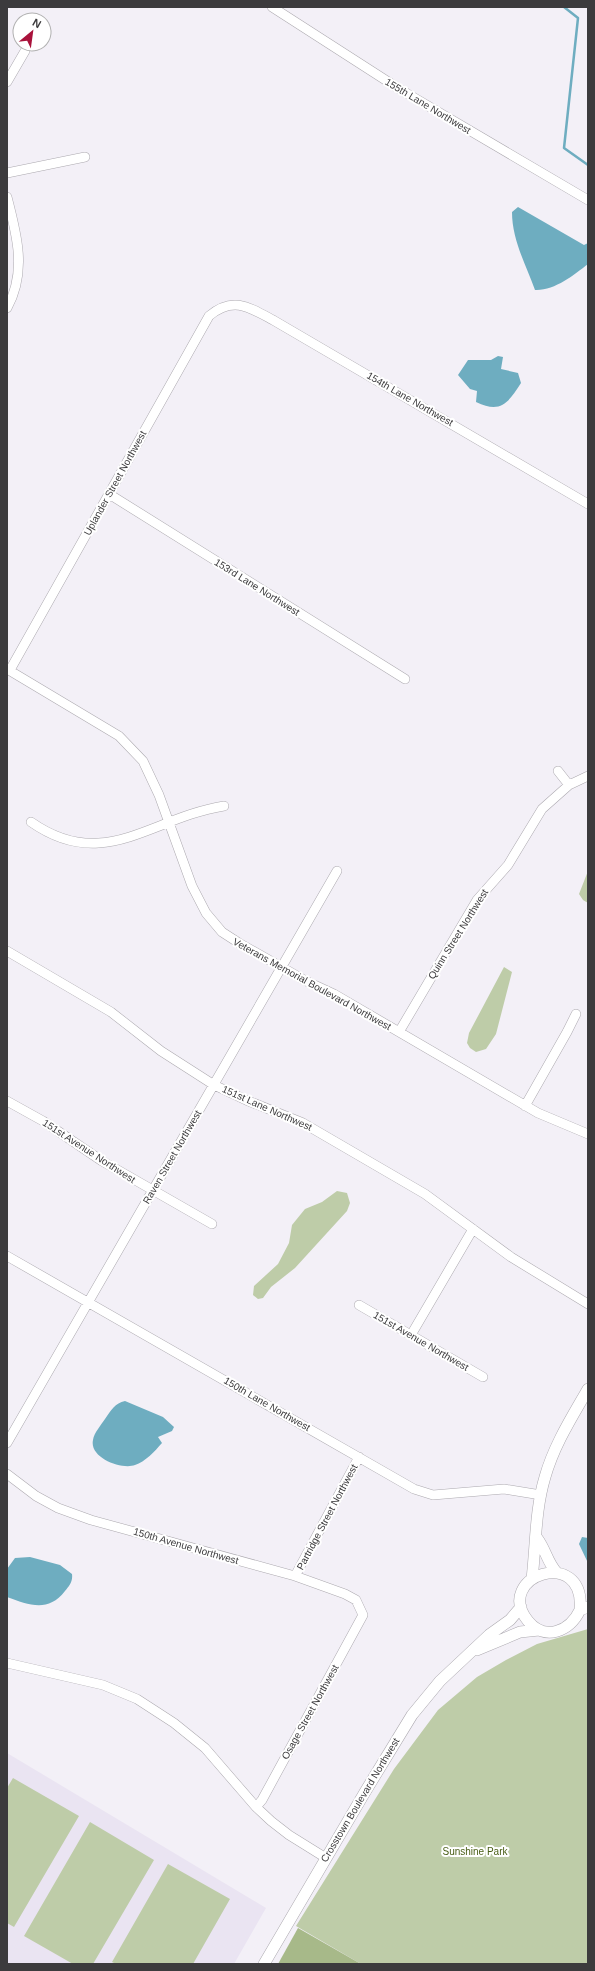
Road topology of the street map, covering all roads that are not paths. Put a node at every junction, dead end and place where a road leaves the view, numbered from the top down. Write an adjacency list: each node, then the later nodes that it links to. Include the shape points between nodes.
1 (272, 7): 7 (street, 155th Lane Northwest, via 402,90)
2 (24, 52): 3 (street)
3 (7, 82)
4 (85, 157): 5 (street)
5 (7, 173)
6 (7, 197): 9 (street, via 20,260 14,297)
7 (588, 200)
8 (228, 305): 10 (street, Uplander Street Northwest, via 217,309 209,316); 11 (street, 154th Lane Northwest, via 248,307 273,320)
9 (7, 308)
10 (109, 494): 12 (street, Uplander Street Northwest); 13 (street, 153rd Lane Northwest)
11 (588, 504)
12 (8, 670): 19 (street, Veterans Memorial Boulevard Northwest, via 119,736 143,762 151,776)
13 (405, 679)
14 (558, 771): 16 (street)
15 (588, 776): 16 (street)
16 (569, 785): 24 (street, Quinn Street Northwest, via 542,809 508,865 477,900)
17 (224, 806): 19 (street, via 195,812)
18 (31, 822): 19 (street, via 61,839 92,844 124,840)
19 (168, 822): 22 (street, Veterans Memorial Boulevard Northwest, via 192,886 206,913 222,932)
20 (336, 871): 22 (street, Raven Street Northwest)
21 (7, 952): 25 (street, 151st Lane Northwest, via 111,1012 161,1051)
22 (282, 967): 24 (street, Veterans Memorial Boulevard Northwest); 25 (street, Raven Street Northwest)
23 (576, 1014): 27 (street)
24 (399, 1032): 27 (street, Veterans Memorial Boulevard Northwest)
25 (214, 1085): 29 (street, Raven Street Northwest); 31 (street, 151st Lane Northwest, via 303,1123 425,1194)
26 (7, 1101): 29 (street, 151st Avenue Northwest, via 43,1121)
27 (525, 1106): 28 (street, Veterans Memorial Boulevard Northwest)
28 (588, 1134)
29 (153, 1192): 30 (street, 151st Avenue Northwest); 33 (street, Raven Street Northwest)
30 (212, 1224)
31 (473, 1229): 34 (street, 151st Lane Northwest, via 511,1257); 36 (street)
32 (7, 1256): 33 (street, 150th Lane Northwest)
33 (88, 1303): 39 (street, Raven Street Northwest); 40 (street, 150th Lane Northwest)
34 (588, 1304)
35 (359, 1305): 36 (street, 151st Avenue Northwest)
36 (412, 1335): 37 (street, 151st Avenue Northwest)
37 (483, 1377)
38 (588, 1389): 42 (street, via 557,1445)
39 (7, 1443)
40 (359, 1457): 42 (street, 150th Lane Northwest, via 414,1488 433,1495 504,1489); 45 (street, Partridge Street Northwest)
41 (7, 1474): 45 (street, 150th Avenue Northwest, via 52,1505 91,1520)
42 (541, 1495): 43 (street)
43 (537, 1538): 44 (street, via 546,1550 550,1565); 46 (street)
44 (557, 1573): 46 (street, via 547,1572); 47 (street, via 566,1576)
45 (295, 1576): 51 (street, 150th Avenue Northwest, via 356,1600)
46 (532, 1579): 49 (street, via 524,1588)
47 (577, 1588): 48 (street); 50 (street, Crosstown Boulevard Northwest)
48 (588, 1591)
49 (521, 1607): 52 (street, via 530,1624); 53 (street, Crosstown Boulevard Northwest)
50 (584, 1609): 52 (street, Crosstown Boulevard Northwest, via 568,1627 559,1631)
51 (363, 1615): 55 (street, Osage Street Northwest)
52 (539, 1630): 53 (street, Crosstown Boulevard Northwest, via 520,1632)
53 (474, 1651): 56 (street, Crosstown Boulevard Northwest, via 440,1681 412,1715)
54 (7, 1663): 55 (street, via 103,1685 137,1699 174,1723 205,1748)
55 (256, 1807): 56 (street, via 289,1835)
56 (326, 1858): 57 (street, Crosstown Boulevard Northwest)
57 (264, 1964)

